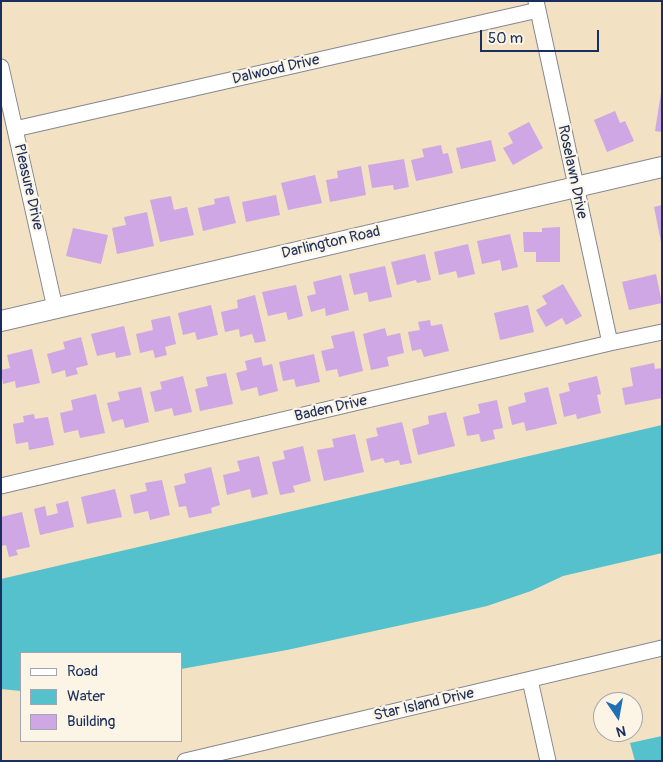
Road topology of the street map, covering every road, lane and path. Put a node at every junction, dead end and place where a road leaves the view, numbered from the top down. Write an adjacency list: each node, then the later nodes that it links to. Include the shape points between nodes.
1 (537, 6): 3 (street, Dalwood Drive); 5 (street, Roselawn Drive)
2 (1, 67): 3 (street, Pleasure Drive)
3 (15, 129): 6 (street, Pleasure Drive)
4 (662, 167): 5 (street, Darlington Road)
5 (575, 186): 6 (street, Darlington Road); 9 (street, Roselawn Drive)
6 (56, 308): 7 (street, Darlington Road)
7 (1, 320)
8 (662, 332): 9 (street, Baden Drive)
9 (610, 343): 10 (street, Baden Drive)
10 (1, 486)
11 (662, 648): 12 (street, Star Island Drive)
12 (530, 680): 13 (street, Star Island Drive); 14 (street)
13 (185, 761)
14 (548, 761)

